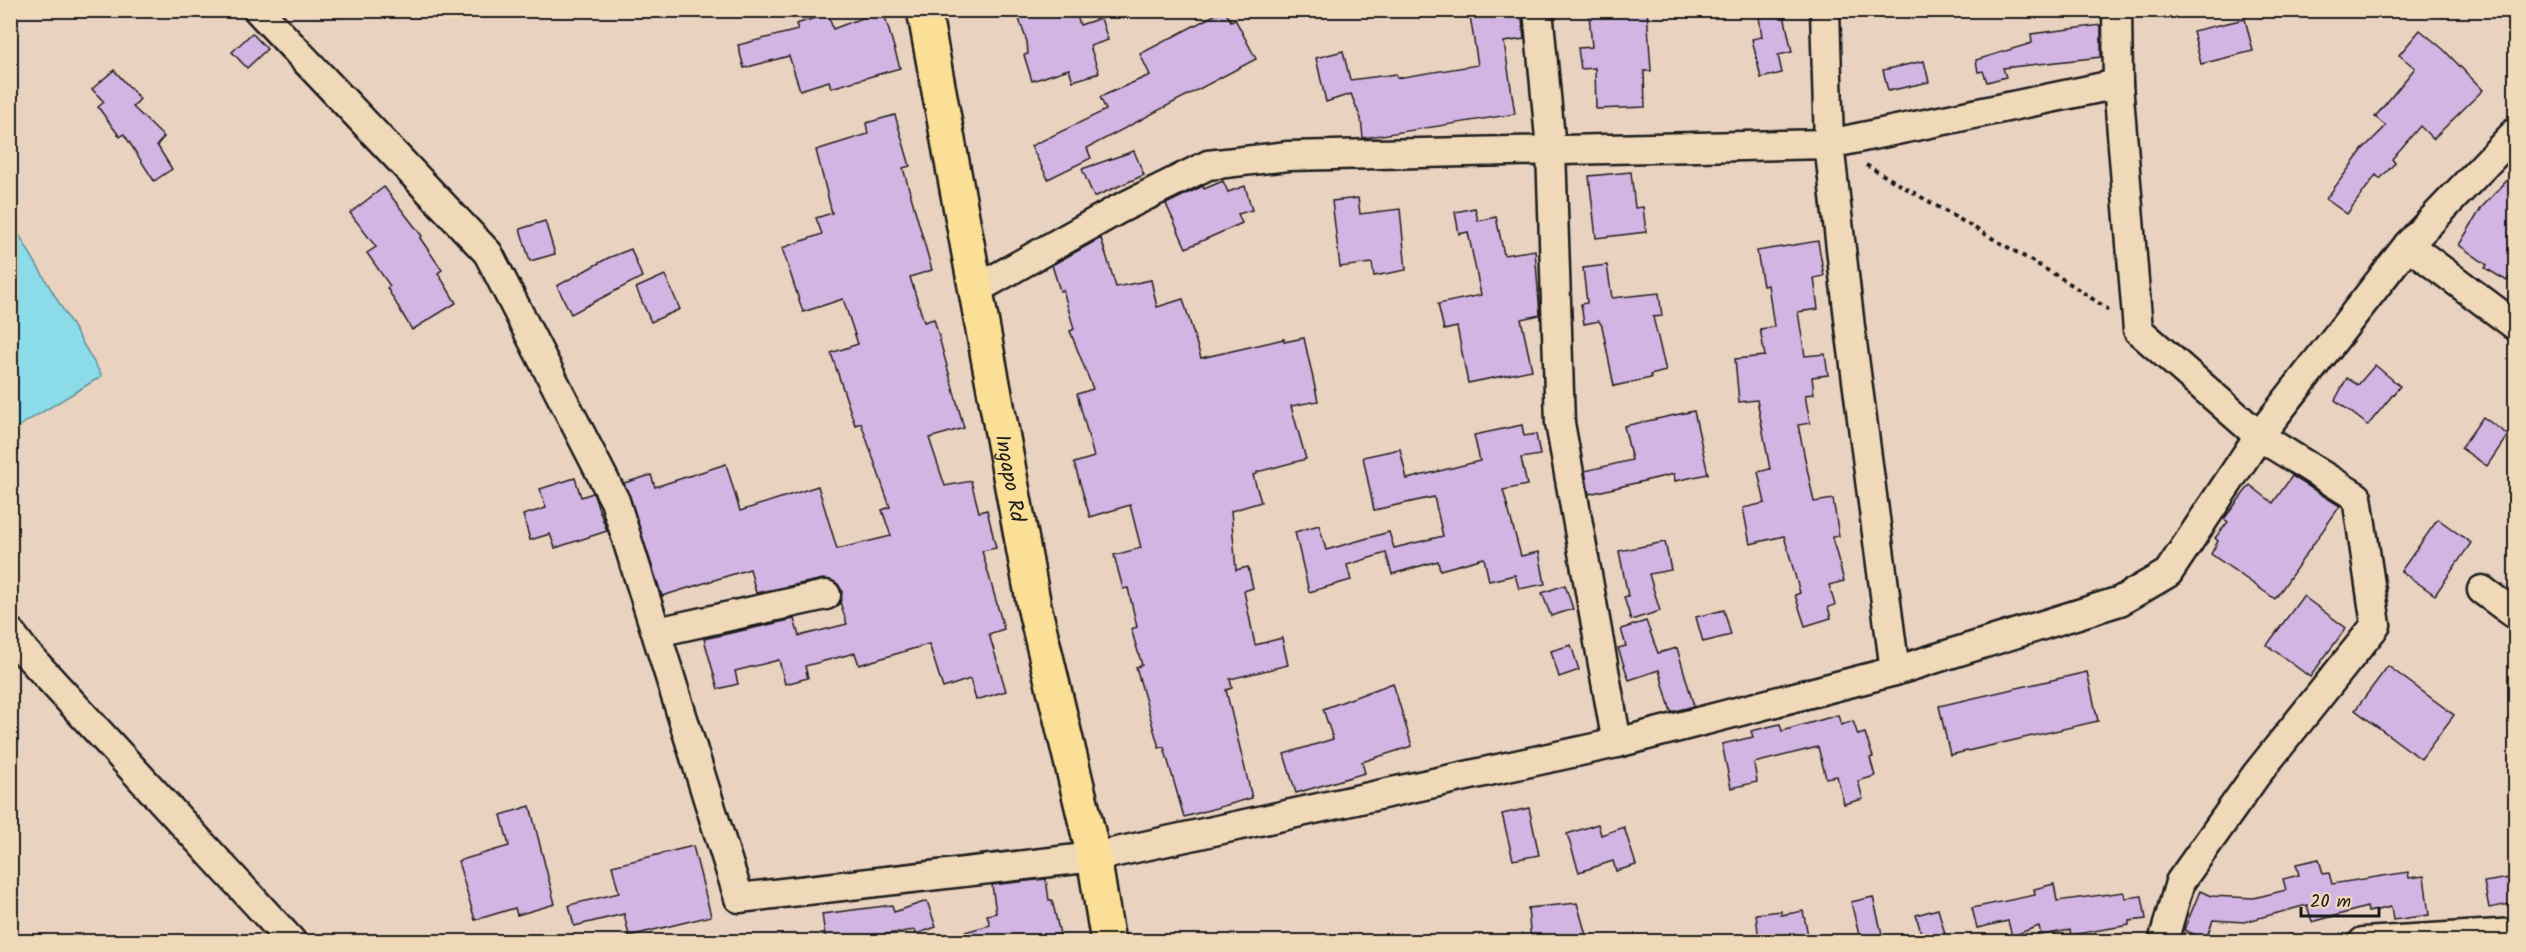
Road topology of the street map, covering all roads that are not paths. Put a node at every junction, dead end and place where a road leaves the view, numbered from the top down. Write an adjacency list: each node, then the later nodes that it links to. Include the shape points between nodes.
1 (258, 10): 18 (street, via 488,253 615,501)
2 (924, 10): 11 (main road, Ingapo Rd)
3 (1538, 10): 9 (street)
4 (1825, 10): 8 (street)
5 (2117, 10): 6 (street)
6 (2118, 84): 8 (street); 13 (street, via 2138,330)
7 (2516, 132): 10 (street)
8 (1829, 144): 9 (street); 19 (street)
9 (1551, 149): 11 (street, via 1288,156 1208,165); 20 (street, via 1560,423)
10 (2408, 245): 12 (street); 13 (street)
11 (975, 290): 21 (main road, Ingapo Rd, via 1034,606)
12 (2516, 326)
13 (2259, 436): 19 (street, via 2168,573 2120,601); 25 (street, via 2357,497 2376,625 2256,776 2180,882)
14 (2482, 590): 16 (street)
15 (826, 595): 18 (street)
16 (2516, 615)
17 (10, 632): 23 (street)
18 (657, 632): 21 (street, via 739,898)
19 (1895, 671): 20 (street)
20 (1617, 743): 21 (street)
21 (1094, 857): 24 (main road, Ingapo Rd)
22 (2516, 933): 26 (street)
23 (292, 942)
24 (1108, 942)
25 (2163, 942)
26 (2363, 942)

